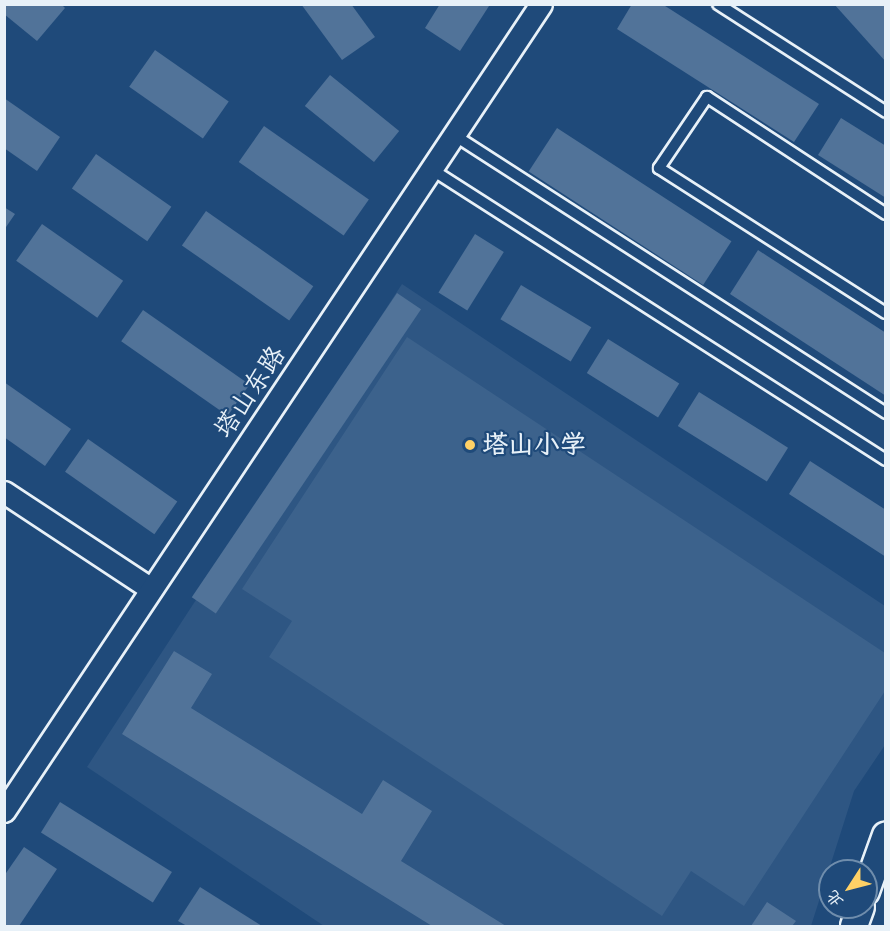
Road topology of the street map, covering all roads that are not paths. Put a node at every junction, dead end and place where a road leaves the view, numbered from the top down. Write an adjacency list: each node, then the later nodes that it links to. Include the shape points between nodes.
1 (541, 4): 4 (street, 塔山东路)
2 (718, 4): 3 (lane)
3 (885, 112)
4 (454, 135): 5 (street, 塔山东路); 8 (lane)
5 (431, 170): 9 (lane); 11 (street, 塔山东路)
6 (885, 214): 7 (lane, via 707,97 659,168)
7 (885, 313)
8 (885, 413)
9 (885, 460)
10 (4, 492): 11 (street)
11 (151, 589): 12 (street, 塔山东路)
12 (4, 810)
13 (885, 835): 14 (street)
14 (877, 859)

